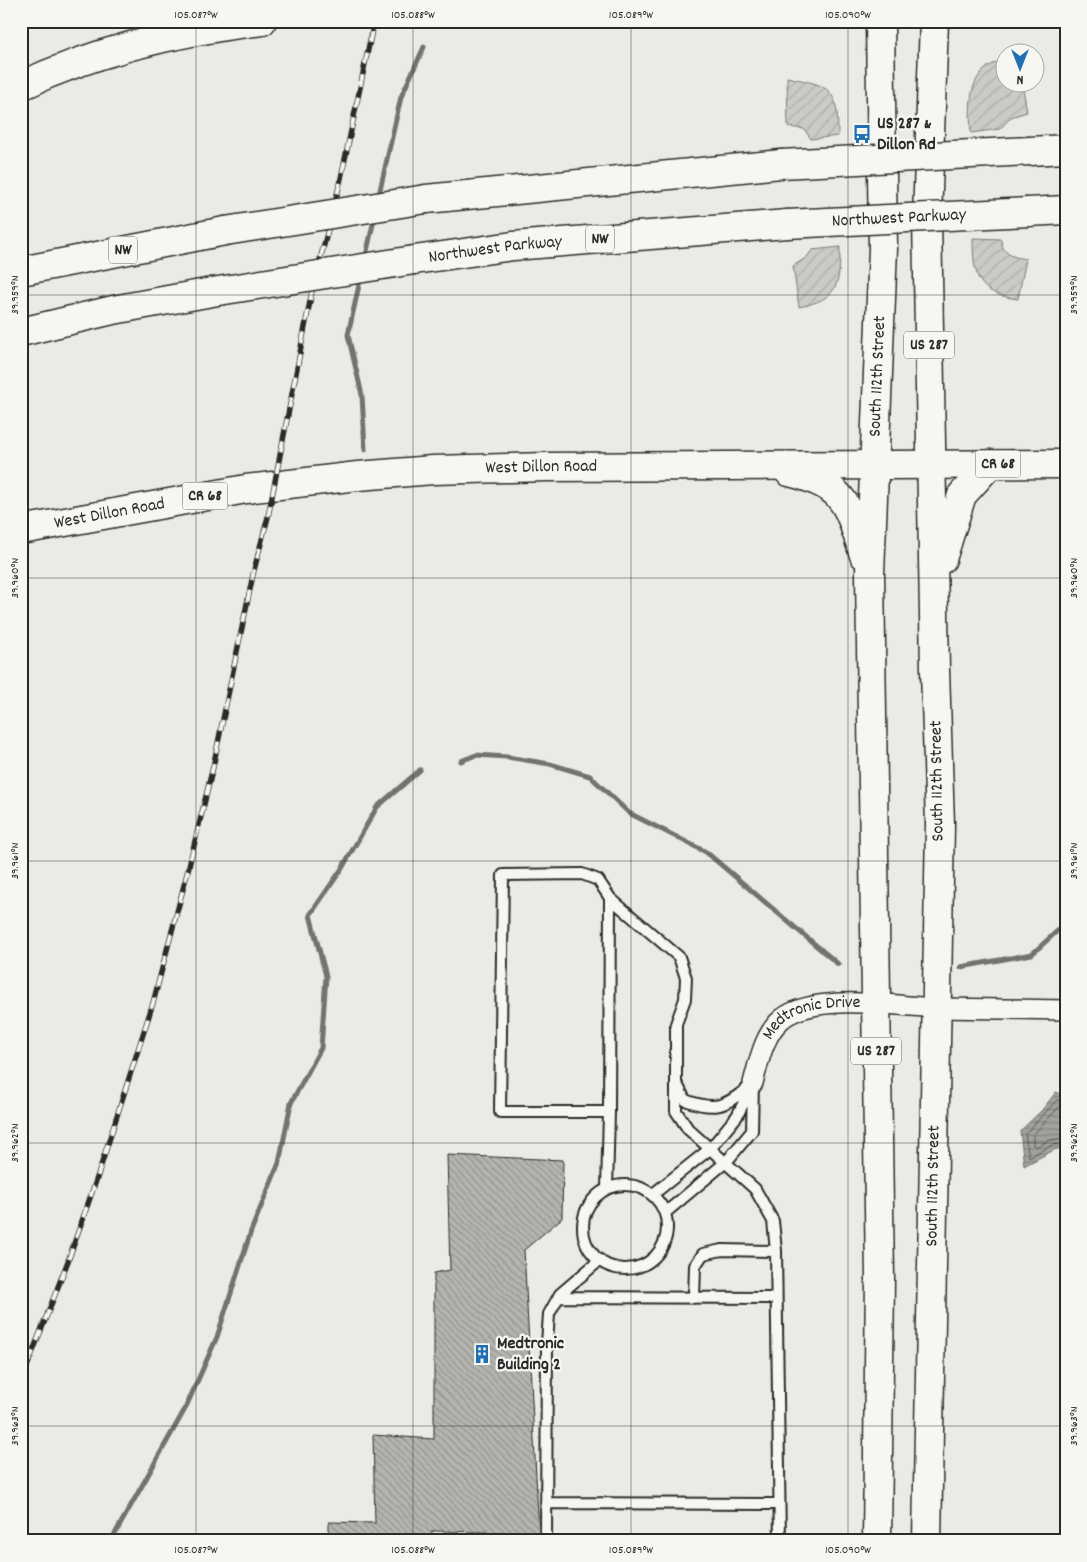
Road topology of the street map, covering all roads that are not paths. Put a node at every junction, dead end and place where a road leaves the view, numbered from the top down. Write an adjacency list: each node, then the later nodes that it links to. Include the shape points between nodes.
1 (262, 21): 4 (main road, via 198,30 137,44)
2 (880, 21): 13 (main road, South 112th Street / US 287, via 883,248)
3 (934, 21): 12 (main road, South 112th Street / US 287, via 927,215)
4 (21, 86)
5 (1066, 149): 7 (main road, NW, bridge, via 781,164 426,198 225,231)
6 (1066, 210): 8 (main road, Northwest Parkway / NW, bridge, via 787,224 513,246 212,292 112,310)
7 (21, 271)
8 (21, 332)
9 (990, 464): 10 (main road, West Dillon Road / CR 68); 12 (main road, West Dillon Road / CR 68); 16 (main road, via 962,495)
10 (1066, 464)
11 (766, 465): 13 (main road, West Dillon Road / CR 68); 14 (main road, West Dillon Road / CR 68, via 528,467 358,476 246,489); 15 (main road, via 807,476 832,488 840,496 847,504)
12 (931, 465): 13 (main road, West Dillon Road / CR 68); 16 (main road, South 112th Street / US 287)
13 (874, 466): 15 (main road, South 112th Street / US 287)
14 (21, 530)
15 (870, 573): 18 (main road, South 112th Street / US 287)
16 (935, 582): 19 (main road, South 112th Street / US 287, via 940,824)
17 (610, 898): 21 (lane, via 679,957 686,978 685,999 676,1024); 23 (lane); 23 (lane, via 598,880 582,874 503,875 500,1112)
18 (876, 1003): 19 (street, Medtronic Drive); 22 (street, Medtronic Drive, via 818,1006 790,1014 769,1036); 38 (main road, South 112th Street / US 287, via 880,1279)
19 (938, 1008): 20 (street, Medtronic Drive); 39 (main road, South 112th Street / US 287)
20 (1066, 1010)
21 (676, 1082): 22 (lane, via 685,1100 703,1107 729,1104); 24 (lane, via 676,1111 688,1129)
22 (753, 1083): 24 (lane, via 737,1116); 25 (lane, via 752,1131)
23 (609, 1112): 26 (lane)
24 (710, 1148): 25 (lane); 27 (lane)
25 (727, 1161): 28 (lane); 29 (lane, via 755,1188 769,1213)
26 (607, 1189): 27 (lane, via 635,1186); 30 (lane, via 596,1196 584,1220 588,1247)
27 (652, 1195): 28 (lane)
28 (665, 1212): 30 (lane, via 665,1240 649,1262 622,1268)
29 (776, 1251): 32 (lane, via 722,1250 703,1254 695,1266); 33 (lane)
30 (600, 1260): 31 (lane)
31 (559, 1297): 32 (lane); 34 (lane, via 549,1314 546,1344)
32 (694, 1298): 33 (lane)
33 (776, 1298): 35 (lane)
34 (546, 1503): 35 (lane); 36 (lane)
35 (778, 1504): 37 (lane)
36 (546, 1541)
37 (780, 1541)
38 (877, 1541)
39 (927, 1541)

